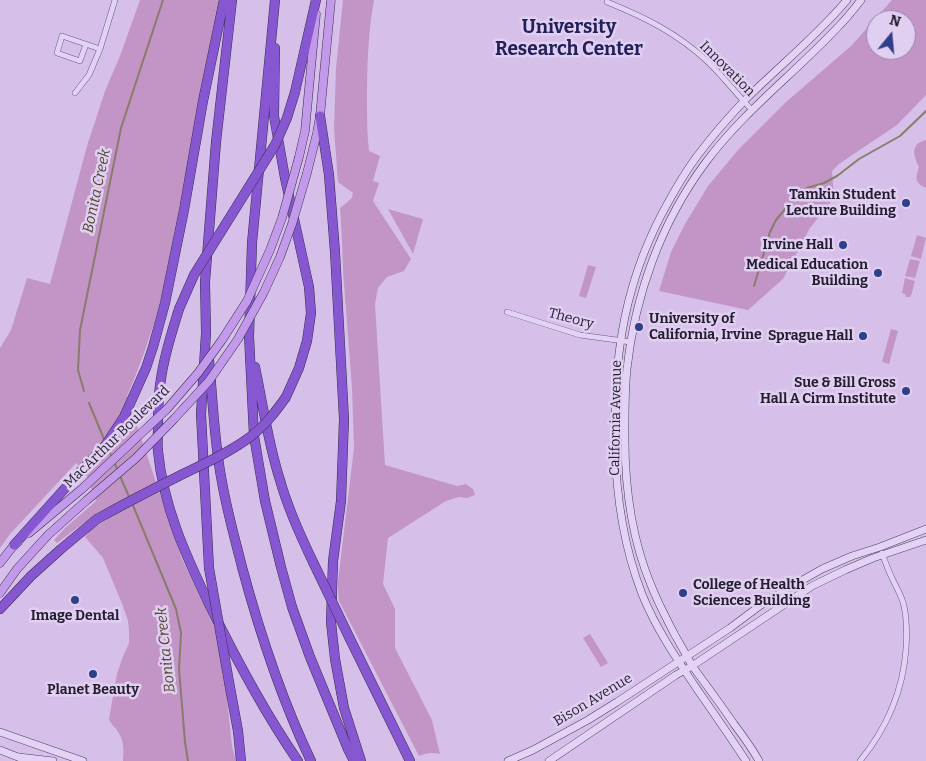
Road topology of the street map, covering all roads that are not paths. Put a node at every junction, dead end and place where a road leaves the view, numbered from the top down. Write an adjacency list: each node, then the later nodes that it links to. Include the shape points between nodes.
1 (115, 0): 11 (street)
2 (224, 0): 23 (highway, via 165,303 138,387 105,446)
3 (232, 0): 17 (highway, via 210,213 205,282)
4 (276, 0): 18 (highway, via 252,243); 28 (highway, bridge, via 274,116 309,286 311,313 299,368 286,397 270,418 235,447 97,519 31,576)
5 (316, 0): 23 (main road, MacArthur Boulevard, bridge, via 305,131 282,218 247,301 198,373 167,409 82,488); 40 (highway, bridge, via 287,118 275,145 194,275 179,309 161,378 157,450 166,497 185,552 232,652 276,730)
6 (331, 0): 15 (main road)
7 (847, 0): 13 (street, California Avenue)
8 (861, 0): 14 (street, California Avenue, via 839,27)
9 (607, 2): 13 (street, Innovation, via 650,20 677,37 709,63)
10 (86, 44): 10 (street, via 62,36 57,53 80,61); 11 (street)
11 (100, 48): 12 (street, via 89,75)
12 (75, 93)
13 (744, 102): 14 (street, Innovation); 19 (street, California Avenue, via 700,152 653,230 632,286)
14 (752, 110): 20 (street, California Avenue, via 706,162 665,232 643,289)
15 (320, 116): 27 (main road, MacArthur Boulevard, bridge, via 308,174 280,257 238,340 209,381 174,420 48,535); 43 (highway, via 329,175 344,419 331,622 344,708)
16 (507, 312): 19 (street, Theory, via 580,334)
17 (206, 333): 39 (highway, bridge, via 201,414 210,568); 41 (highway, via 215,435 230,521 264,644)
18 (249, 336): 42 (highway, via 254,436 281,567 310,657); 44 (highway, bridge, via 279,479 291,516)
19 (620, 341): 20 (street, Theory); 30 (street, California Avenue, via 615,417 619,510 640,588)
20 (631, 342): 29 (street, California Avenue, via 625,440 630,509 651,586)
21 (926, 529): 24 (street, Bison Avenue)
22 (926, 540): 25 (street, Bison Avenue)
23 (14, 545): 26 (main road, MacArthur Boulevard)
24 (880, 547): 25 (street); 29 (street, Bison Avenue, via 835,563 792,586)
25 (883, 555): 31 (street, Bison Avenue, via 812,586); 49 (street, via 904,605 907,622 905,661 892,710)
26 (0, 563)
27 (0, 593)
28 (0, 609)
29 (687, 656): 30 (street, Bison Avenue); 31 (street, California Avenue)
30 (679, 662): 32 (street, California Avenue); 45 (street, Bison Avenue, via 588,720)
31 (692, 666): 32 (street, Bison Avenue); 48 (street, California Avenue)
32 (684, 670): 46 (street, Bison Avenue); 47 (street, California Avenue)
33 (0, 732): 38 (street)
34 (0, 750): 35 (street)
35 (20, 757): 36 (street); 37 (street)
36 (29, 761)
37 (53, 761)
38 (83, 761)
39 (243, 761)
40 (298, 761)
41 (310, 761)
42 (354, 761)
43 (360, 761)
44 (410, 761)
45 (508, 761)
46 (549, 761)
47 (746, 761)
48 (758, 761)
49 (860, 761)

